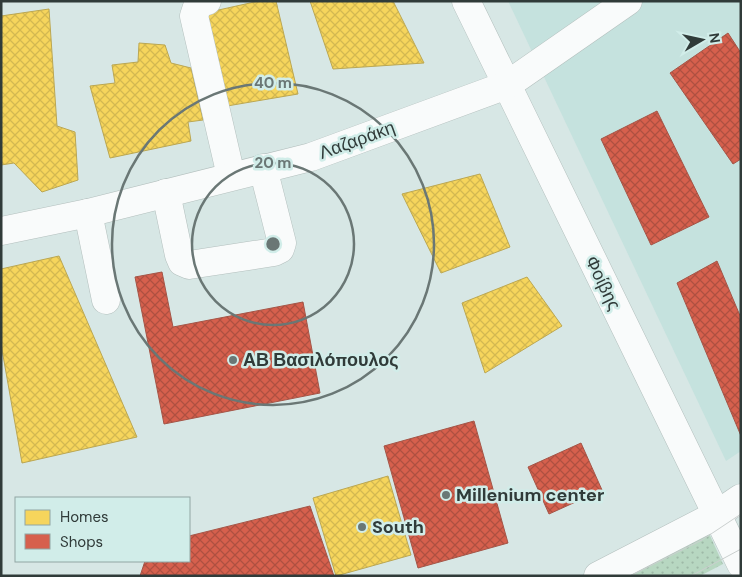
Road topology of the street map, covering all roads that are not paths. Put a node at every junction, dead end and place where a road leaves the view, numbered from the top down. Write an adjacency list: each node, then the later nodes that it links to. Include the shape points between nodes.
1 (207, 1): 6 (street, via 198,4 194,16)
2 (466, 1): 4 (street, Φοίβης)
3 (628, 1): 4 (street, Λαζαράκη)
4 (507, 85): 5 (street, Λαζαράκη, via 310,157); 12 (street, Φοίβης)
5 (264, 168): 6 (street, Λαζαράκη); 7 (street, via 282,243 274,252 189,264 182,262)
6 (231, 176): 7 (street, Λαζαράκη)
7 (166, 193): 8 (street, Λαζαράκη)
8 (88, 213): 9 (street, Λαζαράκη); 10 (street)
9 (1, 231)
10 (106, 300)
11 (741, 498): 12 (street)
12 (716, 515): 13 (street, Φοίβης); 15 (street)
13 (741, 564)
14 (741, 568): 16 (street)
15 (598, 576)
16 (725, 576)

